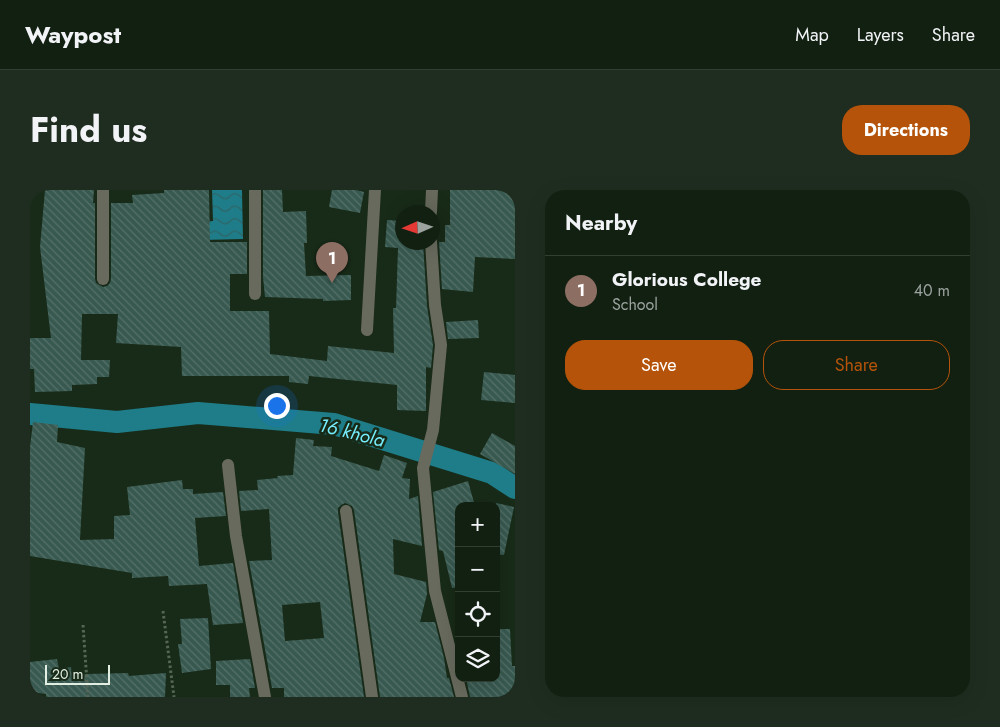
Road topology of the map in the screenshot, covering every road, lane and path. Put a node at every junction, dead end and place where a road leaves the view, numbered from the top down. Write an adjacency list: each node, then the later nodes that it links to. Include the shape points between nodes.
1 (103, 190): 7 (street)
2 (255, 190): 8 (street)
3 (375, 190): 9 (street)
4 (432, 190): 5 (street)
5 (432, 205)
6 (432, 250): 18 (street, via 441,345 432,430 423,468 436,591)
7 (103, 279)
8 (255, 294)
9 (367, 330)
10 (228, 465): 16 (street, via 236,536)
11 (346, 511): 17 (street)
12 (163, 611): 15 (path)
13 (83, 625): 14 (path)
14 (88, 697)
15 (174, 697)
16 (265, 697)
17 (372, 697)
18 (462, 697)

